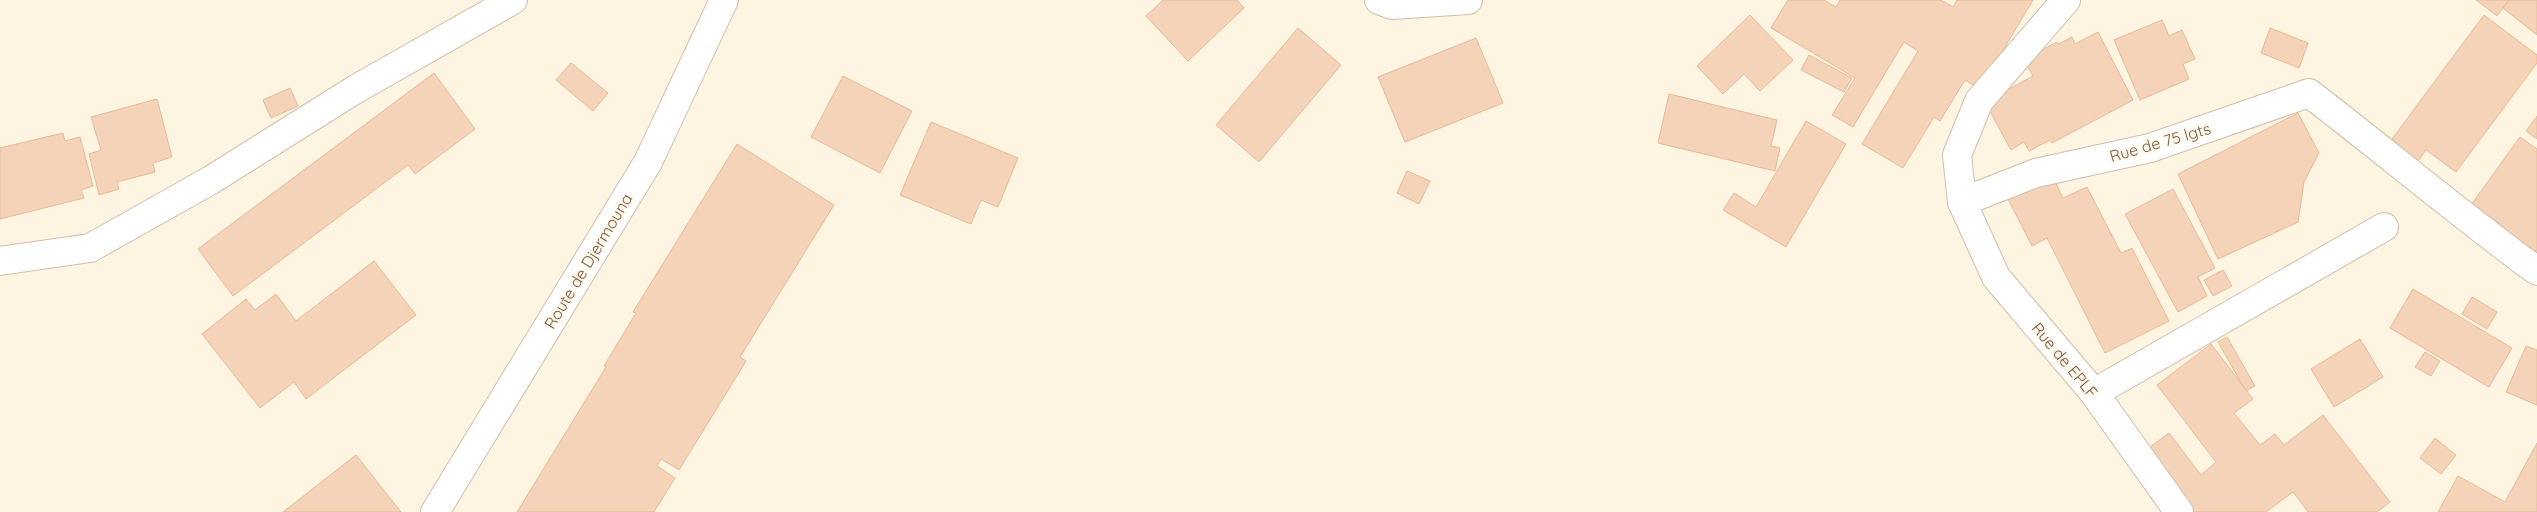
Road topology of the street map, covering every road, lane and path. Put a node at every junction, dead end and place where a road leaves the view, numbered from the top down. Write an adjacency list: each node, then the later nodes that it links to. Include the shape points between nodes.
1 (513, 0): 8 (street, via 356,89 211,180 90,248)
2 (724, 0): 11 (street, Route de Djermouna, via 648,162)
3 (1379, 0): 4 (street, via 1392,5)
4 (1468, 0)
5 (2066, 0): 6 (street, via 1979,101 1957,155)
6 (1962, 202): 9 (street, Rue de 75 lgts, via 2036,173 2150,148 2309,93 2475,226); 10 (street, Rue de EPLF, via 1996,276)
7 (2384, 227): 10 (street)
8 (3, 263)
9 (2537, 271)
10 (2094, 393): 12 (street, Rue de EPLF)
11 (435, 512)
12 (2179, 512)

